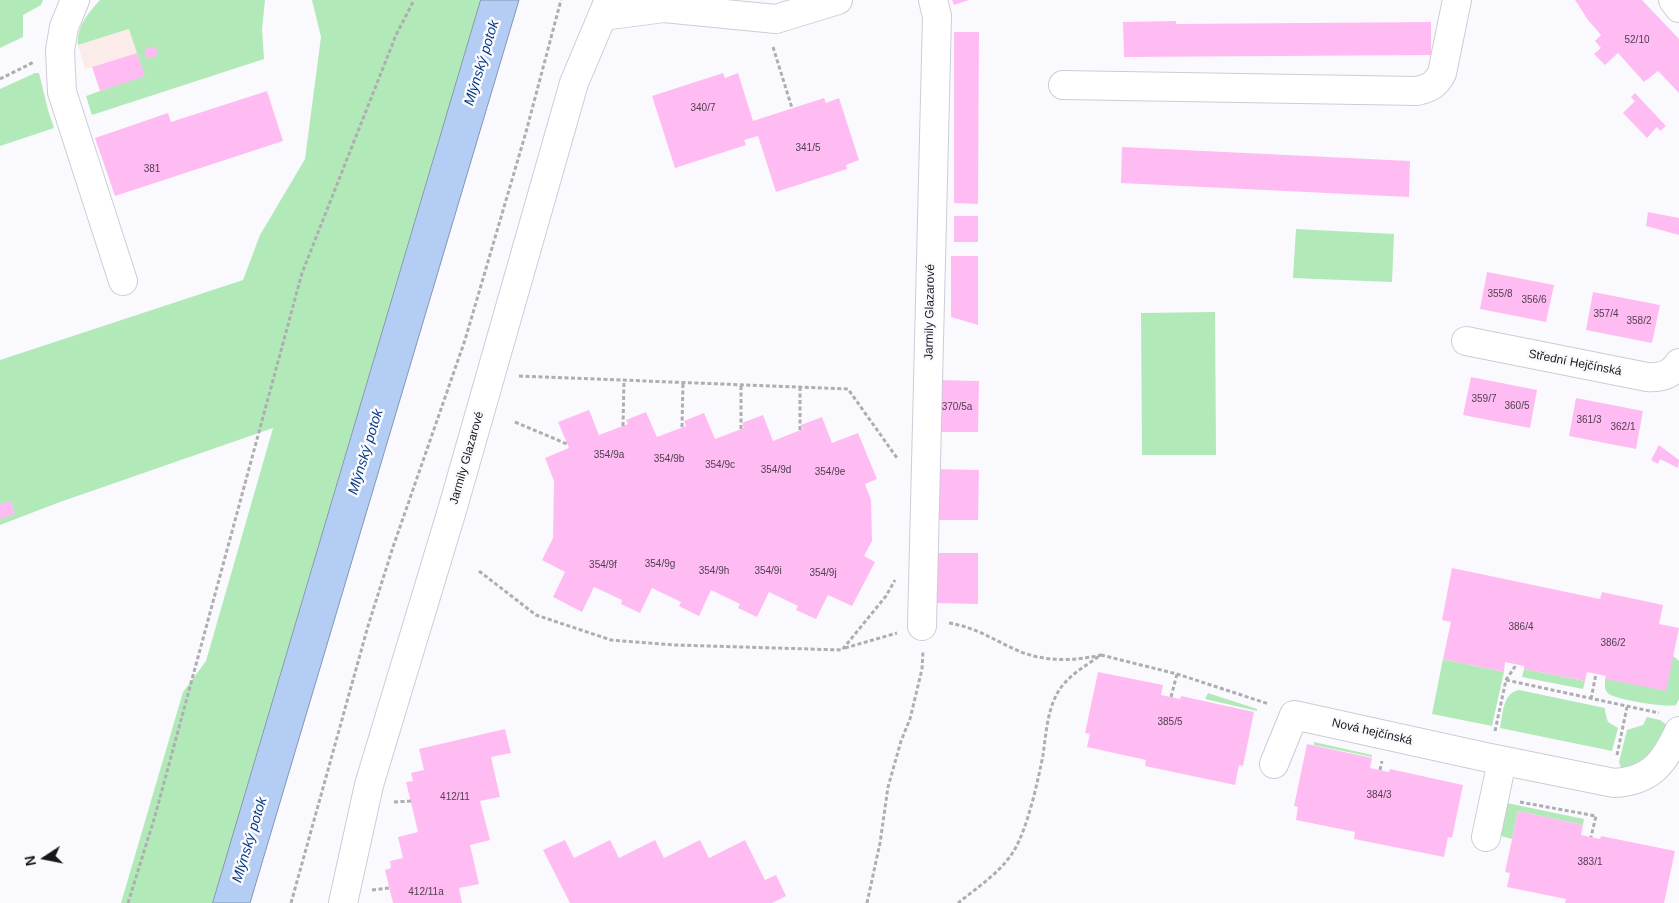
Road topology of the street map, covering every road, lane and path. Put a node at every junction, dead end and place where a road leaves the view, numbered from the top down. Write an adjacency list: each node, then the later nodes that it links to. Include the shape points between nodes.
1 (75, 0): 11 (street, via 64,27)
2 (414, 0): 54 (path, via 396,35 302,273 155,816)
3 (562, 0): 55 (path, via 465,340 368,626)
4 (838, 0): 10 (street, Jarmily Glazarové, via 776,19)
5 (932, 0): 32 (street, Jarmily Glazarové, via 937,16)
6 (1457, 0): 13 (street, via 1442,73 1430,88 1417,91)
7 (1673, 0): 9 (street)
8 (606, 8): 10 (street, Jarmily Glazarové, via 664,8); 18 (street, Jarmily Glazarové, via 574,83)
9 (1679, 8)
10 (765, 18): 14 (path)
11 (60, 50): 12 (path); 15 (street, via 62,92)
12 (0, 79)
13 (1063, 85)
14 (792, 108)
15 (123, 281)
16 (1466, 341): 17 (street, Střední Hejčínská, via 1647,377 1668,374)
17 (1679, 363)
18 (491, 374): 19 (path); 53 (street, Jarmily Glazarové, via 369,785)
19 (624, 380): 20 (path); 24 (path)
20 (684, 383): 21 (path); 25 (path)
21 (741, 385): 22 (path); 26 (path)
22 (800, 387): 27 (path); 29 (path, via 848,389 897,458)
23 (515, 422): 28 (path)
24 (623, 426)
25 (682, 427)
26 (741, 429)
27 (800, 430)
28 (567, 444)
29 (897, 467)
30 (479, 571): 33 (path, via 536,615 611,640 675,645)
31 (899, 572): 33 (path, via 886,596)
32 (922, 626): 33 (path); 34 (path, via 950,623 971,628 1023,652 1057,660); 56 (path, via 922,669 910,719 892,767)
33 (845, 648)
34 (1102, 655): 36 (path); 57 (path, via 1058,691 1050,711 1041,767 1015,848 1002,866)
35 (1516, 666): 38 (path)
36 (1177, 674): 39 (path); 42 (path, via 1265,702)
37 (1596, 674): 40 (path)
38 (1506, 680): 40 (path); 44 (path)
39 (1171, 697)
40 (1591, 699): 41 (path)
41 (1627, 707): 43 (path); 45 (path)
42 (1294, 715): 44 (street, Nová hejčínská); 46 (street)
43 (1671, 722): 44 (street, Nová hejčínská, via 1662,763 1647,775 1632,781 1607,782)
44 (1497, 749): 50 (street)
45 (1616, 761)
46 (1274, 764)
47 (410, 801): 49 (path)
48 (1517, 801): 51 (path, via 1596,816)
49 (385, 802)
50 (1486, 837)
51 (1591, 837)
52 (389, 888): 53 (path)
53 (354, 897)
54 (128, 903)
55 (291, 903)
56 (867, 903)
57 (958, 903)

